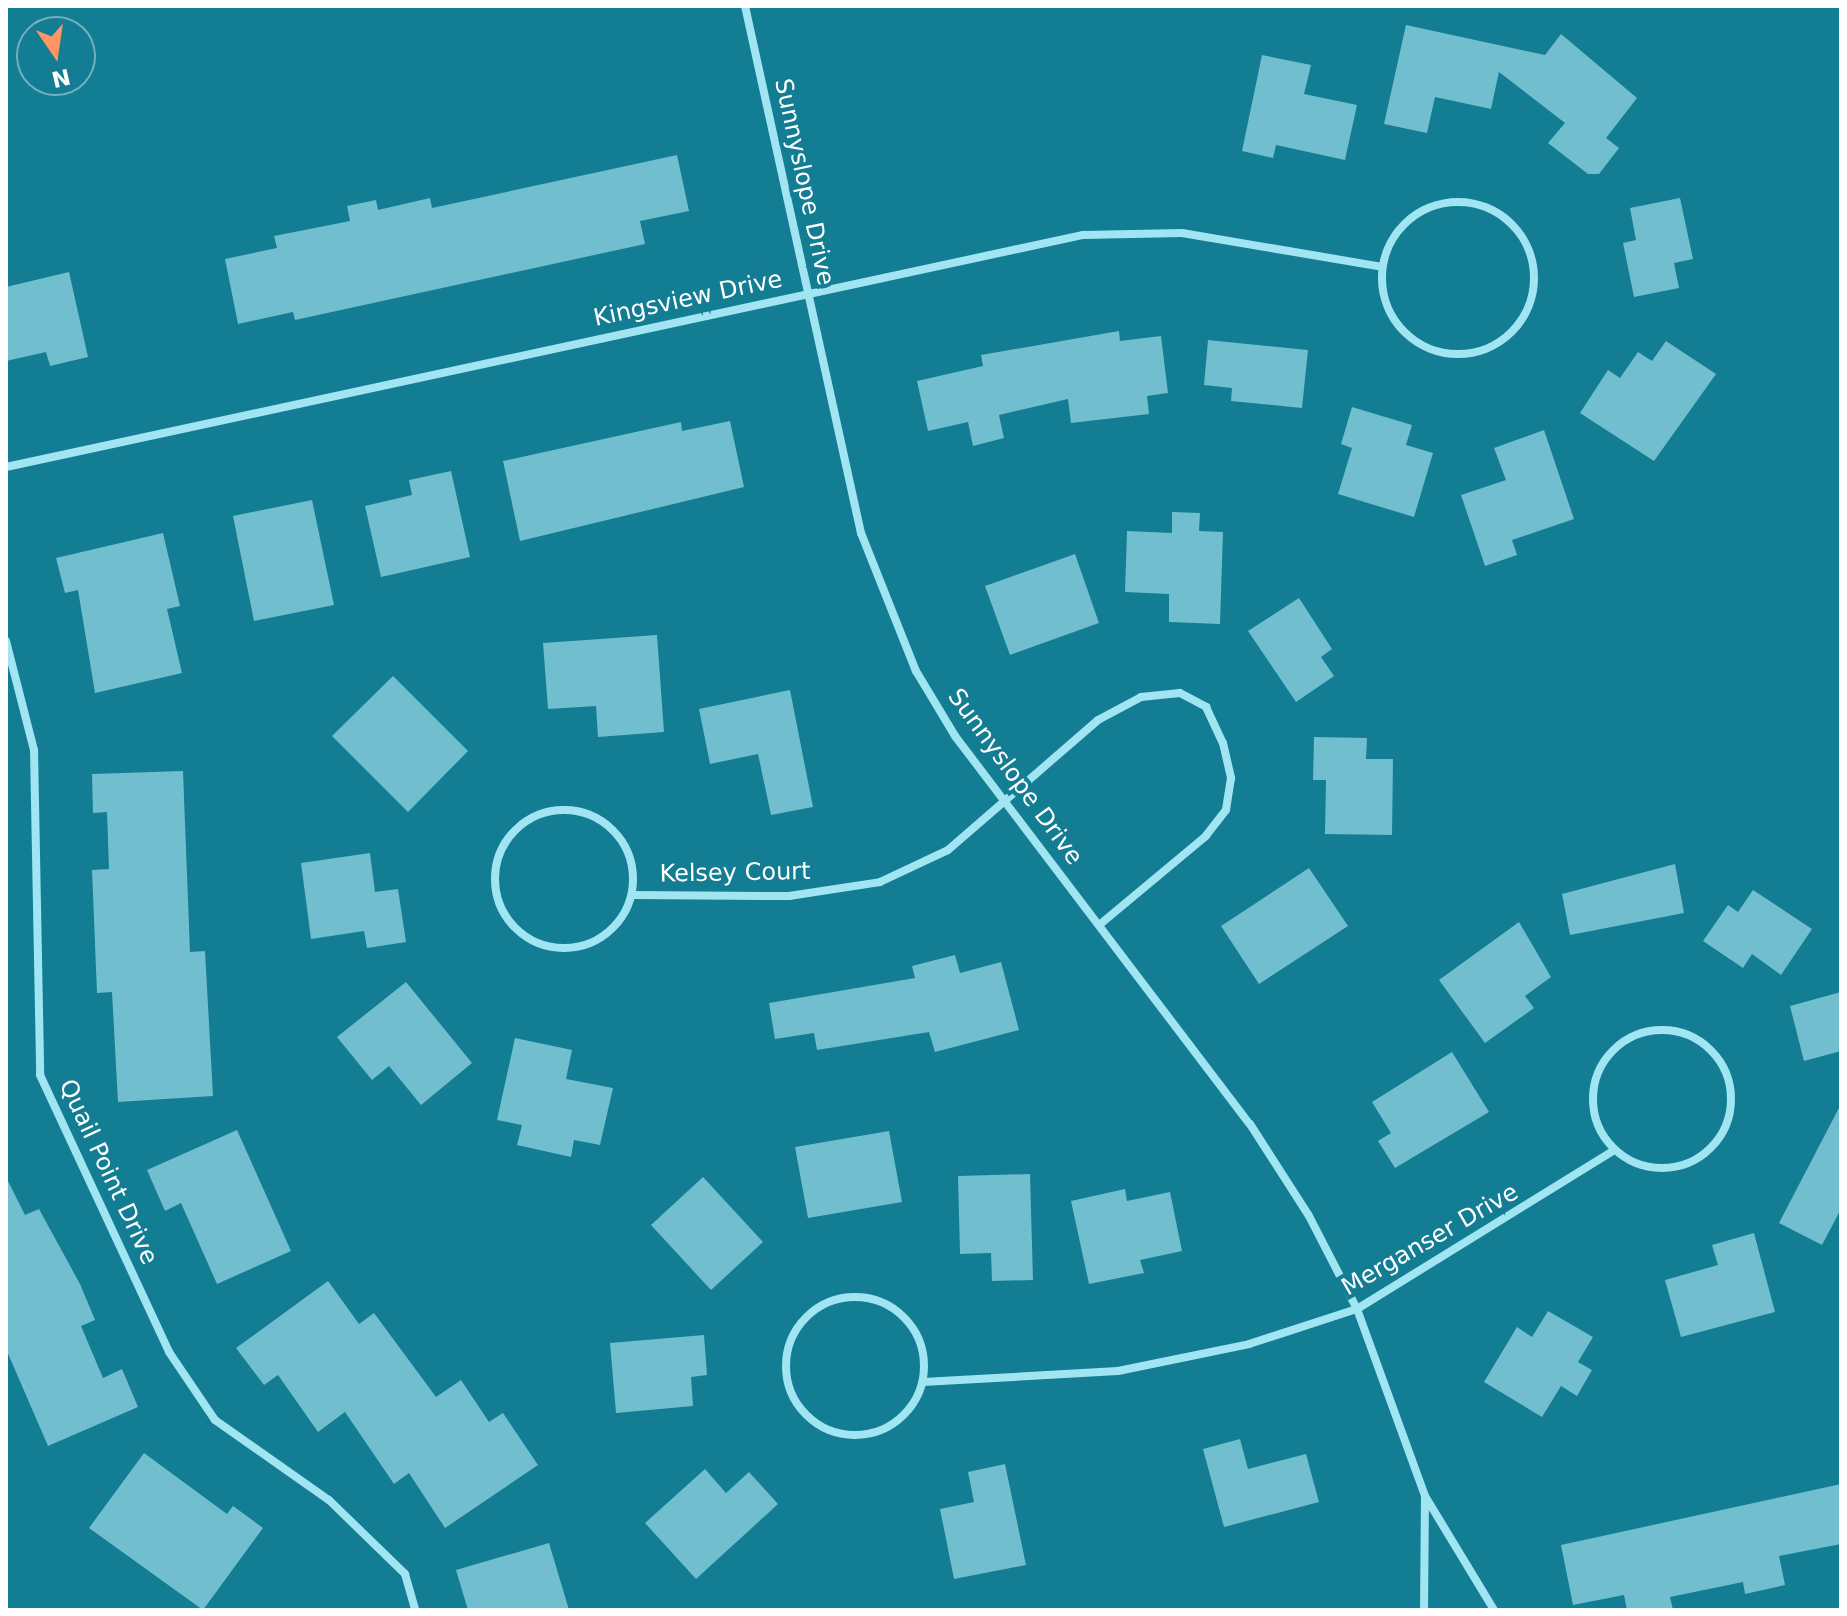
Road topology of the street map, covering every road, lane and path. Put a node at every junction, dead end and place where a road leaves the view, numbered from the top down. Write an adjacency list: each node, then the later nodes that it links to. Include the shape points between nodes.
1 (745, 6): 3 (street, Sunnyslope Drive)
2 (1382, 267): 2 (street, via 1383,291 1405,333 1449,353 1484,348 1515,329 1534,286 1523,235 1504,216 1455,201 1407,221); 3 (street, Kingsview Drive, via 1182,233 1083,235)
3 (808, 294): 4 (street, Kingsview Drive); 6 (street, Sunnyslope Drive, via 861,533 883,600 916,671)
4 (6, 467)
5 (6, 641): 13 (street, Quail Point Drive, via 34,750 40,1075 169,1352 215,1420 329,1500 405,1574)
6 (1006, 804): 7 (street, Kelsey Court, via 948,850 880,882 789,896); 8 (street, Sunnyslope Drive); 8 (street, Kelsey Court, via 1098,720 1141,697 1180,693 1206,707 1231,778 1226,810 1206,836)
7 (632, 895): 7 (street, Kelsey Court, via 627,848 592,815 569,810 534,818 506,841 497,863 500,906 528,939 548,947 601,938)
8 (1099, 925): 10 (street, Sunnyslope Drive, via 1250,1124)
9 (1614, 1150): 9 (street, via 1654,1169 1697,1159 1714,1145 1729,1115 1729,1082 1704,1044 1660,1030 1617,1046 1602,1064 1593,1110); 10 (street, Merganser Drive)
10 (1357, 1309): 11 (street, Merganser Drive, via 1249,1344 1118,1371); 12 (street, Sunnyslope Drive)
11 (923, 1382): 11 (street, via 917,1335 883,1302 836,1299 797,1328 788,1350 786,1371 802,1411 839,1434 892,1424)
12 (1425, 1496): 14 (street, Sunnyslope Drive); 15 (street, Sunnyslope Drive)
13 (415, 1610)
14 (1424, 1610)
15 (1494, 1610)

